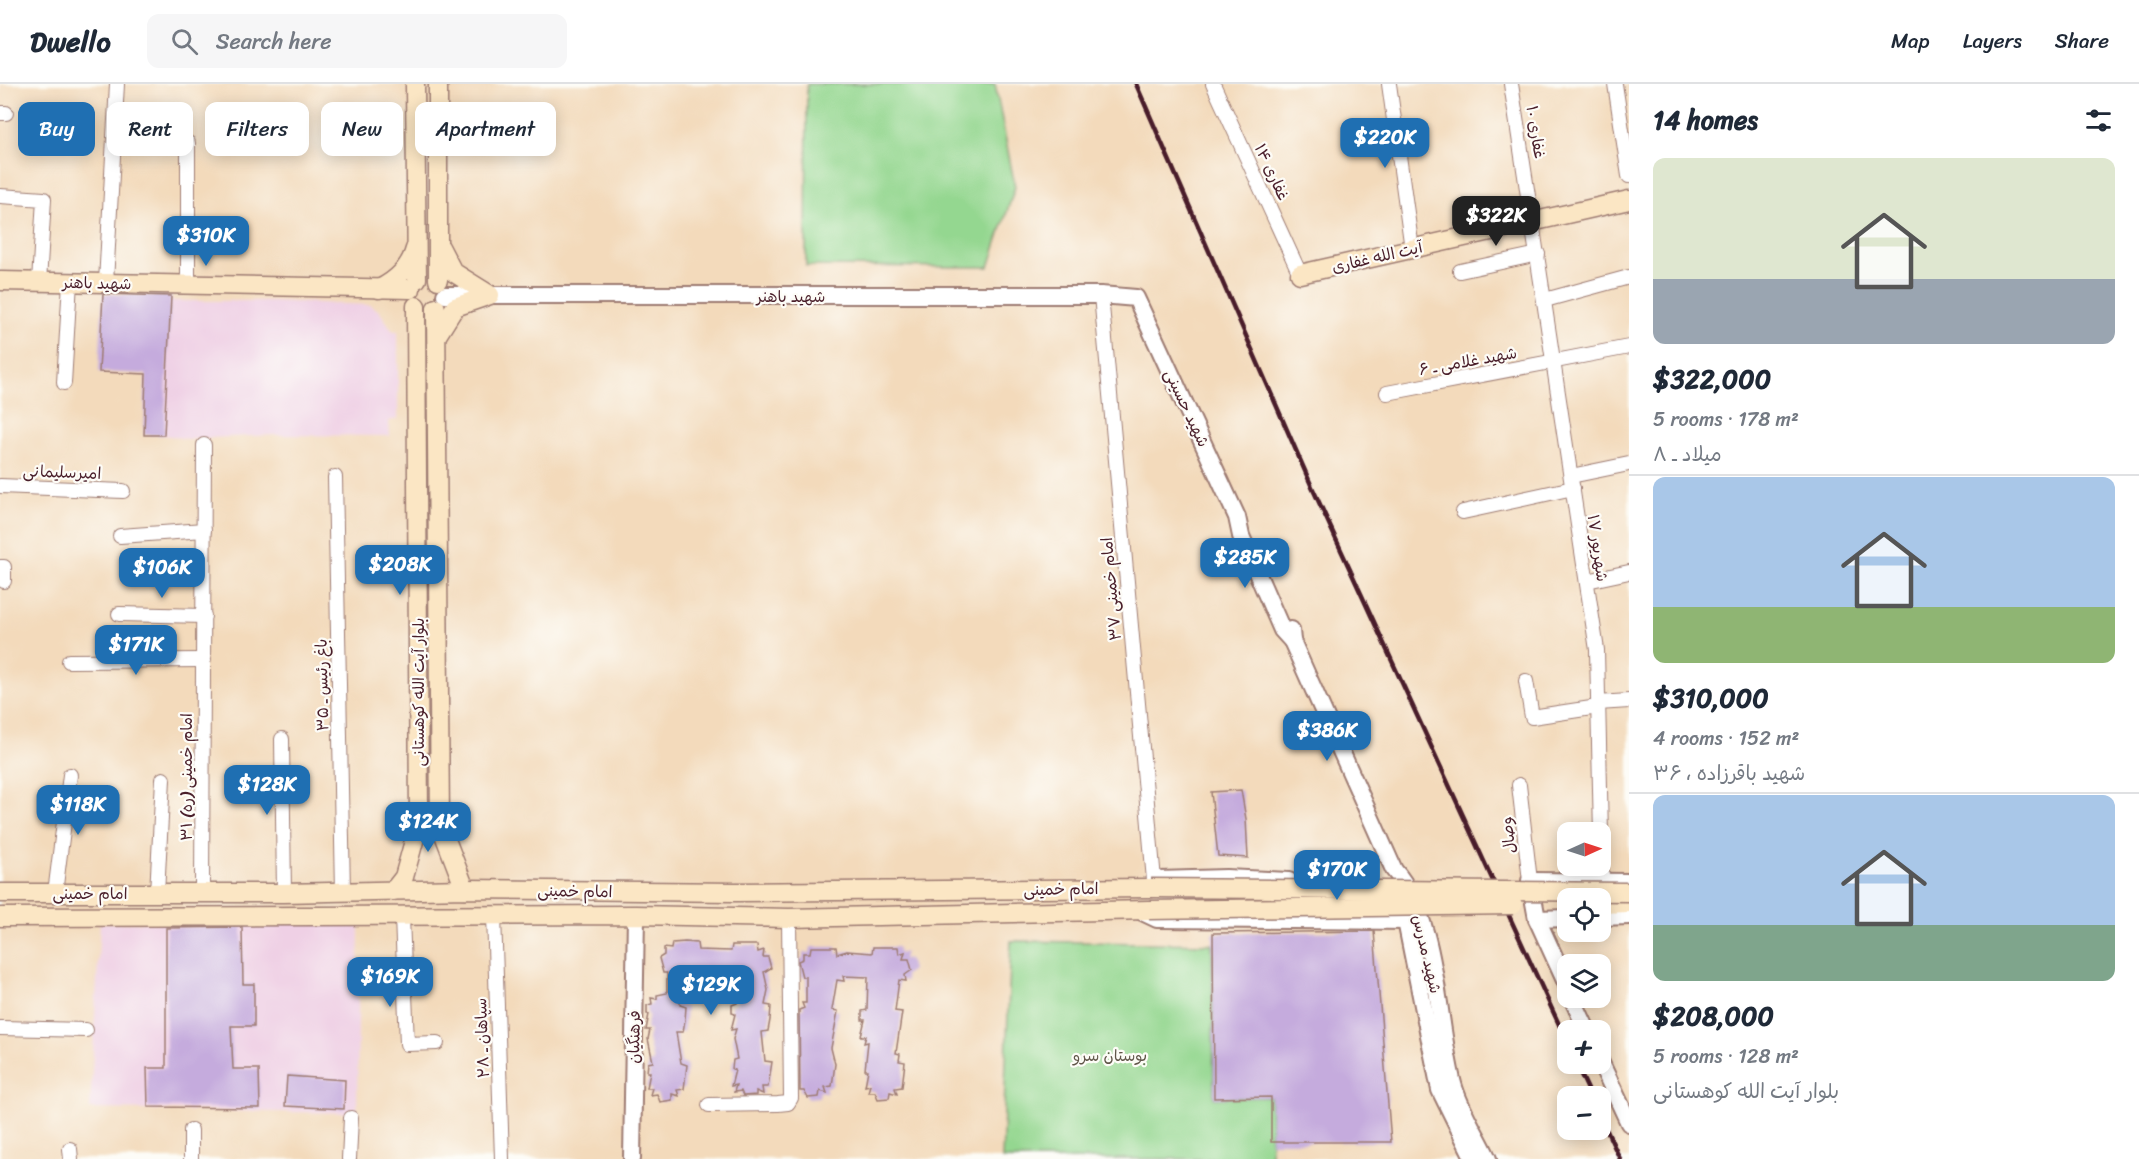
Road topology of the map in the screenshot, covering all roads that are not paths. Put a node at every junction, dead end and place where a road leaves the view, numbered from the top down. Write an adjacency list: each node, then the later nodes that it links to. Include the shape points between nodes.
1 (117, 84): 23 (street)
2 (415, 84): 13 (main road, بلوار آیت الله کوهستانی)
3 (438, 84): 14 (main road, بلوار آیت الله کوهستانی)
4 (1213, 84): 18 (street, غفاری ۱۴)
5 (1389, 84): 15 (street)
6 (1511, 84): 12 (street, غفاری ۱۰)
7 (1615, 84): 9 (street)
8 (188, 156): 24 (street)
9 (1629, 176)
10 (0, 196): 21 (street, via 44,199)
11 (1629, 200): 12 (main road, آیت الله غفاری)
12 (1534, 222): 15 (main road, آیت الله غفاری); 16 (street, ۱۷ شهریور)
13 (416, 244): 25 (main road, via 406,269); 26 (main road, بلوار آیت الله کوهستانی)
14 (438, 244): 27 (main road, بلوار آیت الله کوهستانی); 28 (main road, via 453,272)
15 (1412, 249): 18 (main road, آیت الله غفاری)
16 (1538, 254): 17 (street); 31 (street, ۱۷ شهریور)
17 (1460, 271)
18 (1300, 274)
19 (1629, 277): 31 (street)
20 (0, 281): 21 (main road, شهید باهنر)
21 (39, 282): 22 (main road, شهید باهنر)
22 (70, 282): 23 (main road, شهید باهنر); 35 (street)
23 (106, 282): 24 (main road, شهید باهنر)
24 (188, 285): 25 (main road, شهید باهنر)
25 (379, 289): 26 (main road, شهید باهنر)
26 (414, 292): 27 (main road, via 426,310); 27 (main road, via 428,276); 61 (main road, بلوار آیت الله کوهستانی)
27 (440, 294): 28 (street, شهید باهنر); 32 (main road, بلوار آیت الله کوهستانی)
28 (490, 295): 29 (street, شهید باهنر); 32 (main road, via 455,307)
29 (1101, 295): 30 (street, شهید باهنر); 68 (street, امام خمینی ۳۷)
30 (1136, 298): 63 (street, شهید حسینی, via 1237,517 1251,531 1291,624 1292,641)
31 (1545, 300): 34 (street, ۱۷ شهریور)
32 (436, 338): 62 (main road, بلوار آیت الله کوهستانی)
33 (1629, 347): 34 (street, شهید غلامی ـ ۶)
34 (1554, 363): 36 (street, شهید غلامی ـ ۶); 40 (street, ۱۷ شهریور)
35 (64, 383)
36 (1387, 393)
37 (204, 445): 44 (street, امام خمینی (ره) ۳۱)
38 (1629, 464): 40 (street)
39 (335, 477): 71 (street, باغ رئیس ـ ۳۵)
40 (1572, 482): 43 (street); 49 (street, ۱۷ شهریور)
41 (0, 486): 42 (street, امیرسلیمانی)
42 (123, 491)
43 (1463, 512)
44 (204, 530): 45 (street); 51 (street, امام خمینی (ره) ۳۱)
45 (120, 536)
46 (0, 567): 48 (street, via 4,567)
47 (1629, 572): 49 (street)
48 (4, 581)
49 (1587, 581): 56 (street, ۱۷ شهریور, via 1597,650)
50 (119, 614): 51 (street)
51 (204, 616): 52 (street, امام خمینی (ره) ۳۱)
52 (204, 660): 53 (street); 77 (street, امام خمینی (ره) ۳۱)
53 (69, 661)
54 (1526, 681): 56 (street, via 1532,717)
55 (1629, 701): 56 (street)
56 (1598, 705): 65 (street, ۱۷ شهریور)
57 (282, 739): 78 (street)
58 (70, 775): 75 (street)
59 (163, 779): 76 (street)
60 (1519, 785): 64 (street, وصال)
61 (419, 823): 62 (main road, via 429,835 437,832); 70 (main road, بلوار آیت الله کوهستانی, via 404,877)
62 (440, 824): 69 (main road, بلوار آیت الله کوهستانی)
63 (1397, 880): 67 (street); 95 (street, شهید مدرس)
64 (1530, 881): 65 (street); 94 (street)
65 (1602, 882): 66 (street)
66 (1629, 882)
67 (1346, 883): 68 (street, via 1226,878); 92 (street); 93 (street)
68 (1147, 885): 72 (main road, امام خمینی); 73 (main road, امام خمینی, bridge)
69 (465, 890): 70 (main road, امام خمینی); 72 (main road, امام خمینی)
70 (393, 891): 71 (main road, امام خمینی)
71 (343, 892): 78 (main road, امام خمینی)
72 (735, 892): 89 (main road)
73 (1629, 892)
74 (0, 893): 75 (main road, امام خمینی)
75 (55, 893): 76 (main road, امام خمینی)
76 (157, 893): 77 (main road, امام خمینی)
77 (202, 893): 78 (main road, امام خمینی)
78 (285, 893)
79 (1629, 903): 81 (main road)
80 (1557, 904): 82 (main road, امام خمینی, bridge)
81 (1611, 904)
82 (1144, 910): 90 (main road, امام خمینی); 92 (street, via 1156,919)
83 (494, 915): 84 (main road, امام خمینی); 85 (main road, امام خمینی); 107 (street, سپاهان ـ ۲۸)
84 (636, 915): 89 (main road, امام خمینی); 108 (street, فرهنگیان)
85 (402, 916): 87 (main road, امام خمینی); 99 (street, via 407,1044)
86 (1629, 916): 88 (street)
87 (0, 917)
88 (1611, 917)
89 (734, 918): 90 (main road, امام خمینی)
90 (789, 918): 101 (street, via 791,1098 788,1103 778,1104)
91 (1557, 918): 94 (street)
92 (1336, 919): 93 (street)
93 (1354, 919): 95 (street)
94 (1537, 919): 96 (street)
95 (1414, 921): 109 (street, شهید مدرس, via 1440,1089); 110 (street, شهید مدرس, via 1453,1084)
96 (1557, 963)
97 (0, 1028): 98 (street)
98 (86, 1030)
99 (437, 1043)
100 (1606, 1074): 103 (street)
101 (709, 1105)
102 (351, 1118): 106 (street)
103 (1629, 1123)
104 (191, 1130): 105 (street)
105 (191, 1159)
106 (349, 1159)
107 (502, 1159)
108 (632, 1159)
109 (1474, 1159)
110 (1488, 1159)

